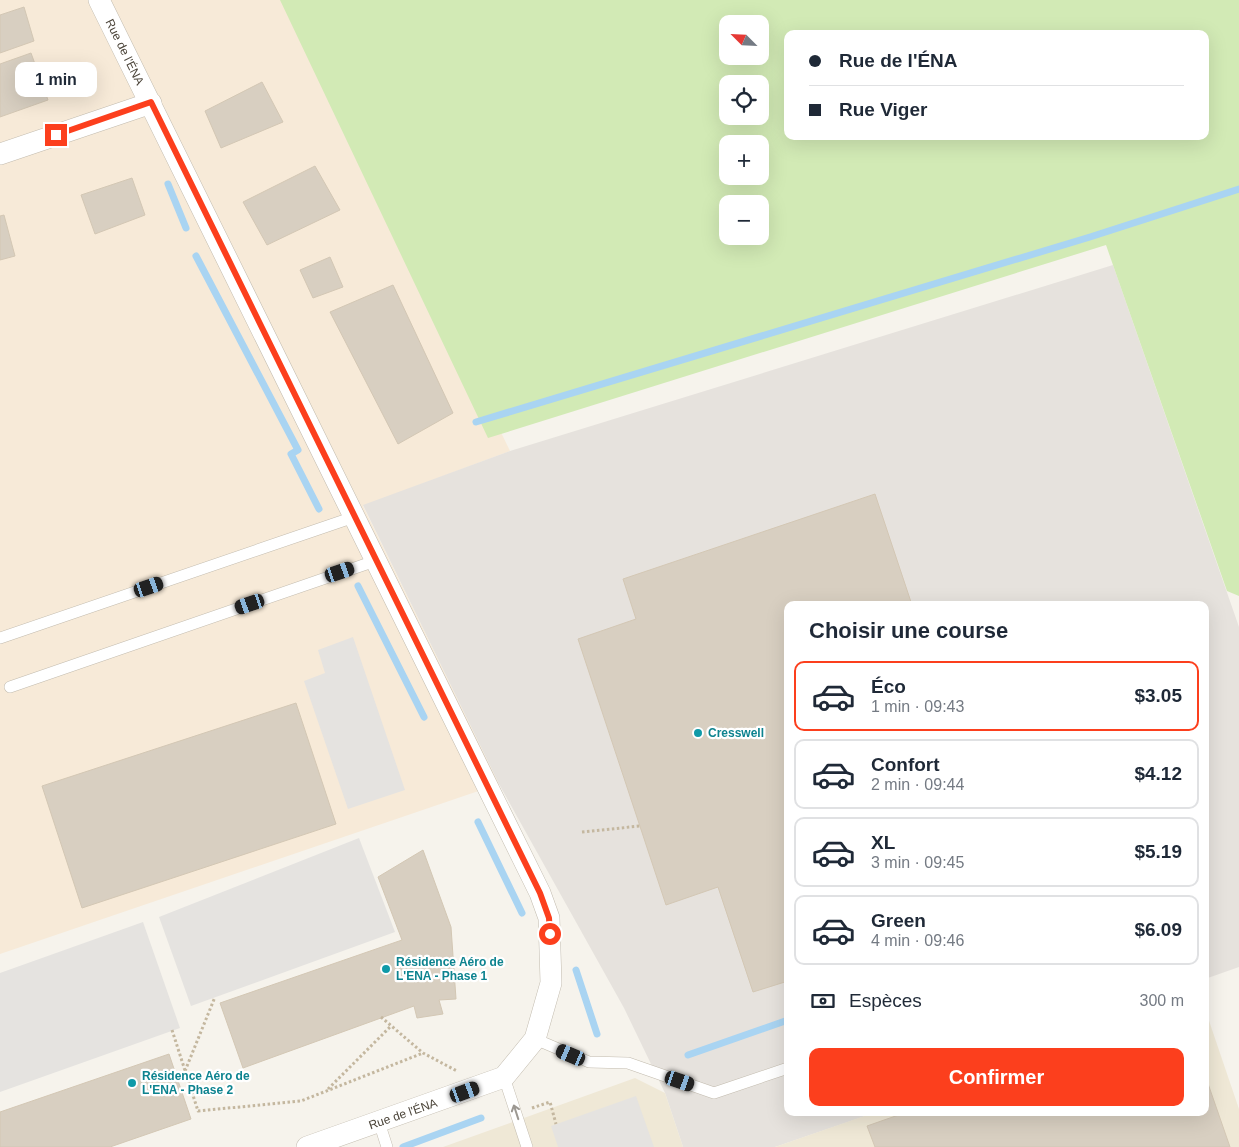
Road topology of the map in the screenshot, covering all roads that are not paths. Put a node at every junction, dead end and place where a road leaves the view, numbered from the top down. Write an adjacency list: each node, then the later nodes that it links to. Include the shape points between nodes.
1 (99, 0): 2 (street, Rue de l'ÉNA)
2 (151, 102): 3 (street); 4 (street, Rue de l'ÉNA)
3 (0, 154)
4 (354, 517): 5 (street, Rue de l'ÉNA); 6 (lane)
5 (375, 560): 7 (lane); 8 (street, Rue de l'ÉNA, via 540,893 549,918 551,983)
6 (0, 638)
7 (10, 687)
8 (535, 1039): 9 (lane, via 589,1062 628,1063 714,1093); 10 (street, Rue de l'ÉNA)
9 (784, 1069)
10 (504, 1077): 11 (street, Rue de l'ÉNA); 14 (lane, one-way to 10)
11 (379, 1122): 12 (street, Rue de l'ÉNA); 13 (lane)
12 (307, 1147)
13 (387, 1147)
14 (527, 1147)

